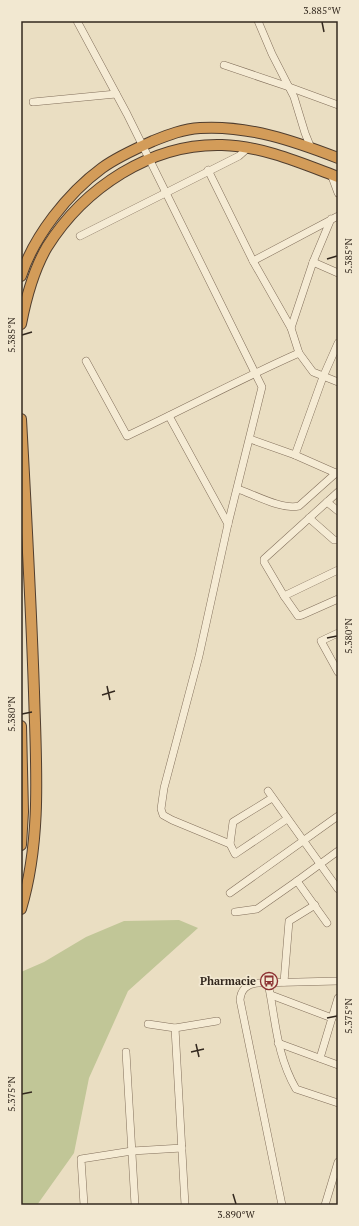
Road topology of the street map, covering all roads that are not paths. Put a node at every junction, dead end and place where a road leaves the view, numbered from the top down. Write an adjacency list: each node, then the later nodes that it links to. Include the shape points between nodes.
1 (77, 21): 5 (street)
2 (258, 21): 4 (street)
3 (224, 65): 4 (street)
4 (289, 87): 7 (street); 10 (street)
5 (116, 94): 6 (street); 8 (street)
6 (33, 102)
7 (338, 104)
8 (142, 146): 10 (highway, via 171,134 199,128 224,128 266,134); 12 (street); 23 (highway, via 102,168 65,202 37,243)
9 (249, 148): 12 (highway, via 203,145); 13 (street, via 239,156); 14 (highway)
10 (311, 148): 11 (highway)
11 (338, 158)
12 (149, 159): 15 (street); 24 (highway, via 122,172 96,191 62,226 35,271)
13 (208, 170): 15 (street); 20 (street)
14 (334, 176): 16 (street)
15 (165, 193): 19 (street); 29 (street)
16 (338, 194)
17 (338, 216): 18 (street)
18 (331, 219): 20 (street); 21 (street)
19 (80, 236)
20 (253, 261): 25 (street)
21 (313, 262): 22 (street); 25 (street)
22 (338, 273)
23 (21, 276)
24 (21, 324)
25 (291, 328): 27 (street)
26 (338, 343): 30 (street)
27 (299, 353): 29 (street); 30 (street, via 313,372)
28 (86, 361): 32 (street, via 127,436)
29 (255, 372): 32 (street); 34 (street, via 262,388)
30 (324, 377): 31 (street); 35 (street)
31 (338, 382)
32 (169, 416): 42 (street)
33 (21, 419): 63 (highway, via 30,571 36,813)
34 (250, 439): 35 (street); 37 (street)
35 (295, 455): 36 (street)
36 (337, 473): 37 (street, via 299,506 284,506)
37 (238, 489): 42 (street)
38 (338, 492): 39 (street)
39 (327, 502): 40 (street); 41 (street)
40 (338, 511)
41 (308, 518): 43 (street, via 334,540); 45 (street, via 264,559 265,566)
42 (228, 524): 55 (street, via 161,809 163,816)
43 (338, 540)
44 (338, 570): 45 (street)
45 (284, 596): 46 (street, via 298,616)
46 (338, 599)
47 (338, 633): 48 (street, via 321,641)
48 (338, 672)
49 (21, 726): 56 (highway)
50 (268, 791): 51 (street)
51 (272, 798): 53 (street); 55 (street, via 233,822)
52 (338, 816): 54 (street)
53 (287, 819): 54 (street); 55 (street, via 235,854)
54 (303, 841): 58 (street); 61 (street)
55 (230, 844)
56 (21, 845)
57 (338, 851): 58 (street)
58 (320, 863): 59 (street); 60 (street)
59 (297, 881): 62 (street); 64 (street, via 257,909)
60 (337, 886)
61 (230, 893)
62 (315, 905): 65 (street); 68 (street, via 289,921)
63 (21, 909)
64 (235, 912)
65 (327, 923)
66 (338, 981): 68 (street)
67 (268, 982): 68 (street); 69 (street); 86 (street, via 250,984 242,991 240,1000)
68 (284, 982)
69 (271, 995): 71 (street); 75 (street)
70 (338, 998): 71 (street)
71 (332, 1018): 77 (street)
72 (217, 1021): 74 (street)
73 (148, 1024): 74 (street)
74 (175, 1028): 80 (street)
75 (278, 1043): 77 (street); 79 (street, via 283,1063 296,1089)
76 (126, 1052): 81 (street)
77 (320, 1058): 78 (street)
78 (338, 1065)
79 (338, 1103)
80 (182, 1148): 81 (street); 85 (street)
81 (132, 1151): 83 (street, via 81,1159); 84 (street)
82 (338, 1162): 87 (street)
83 (84, 1205)
84 (135, 1205)
85 (185, 1205)
86 (282, 1205)
87 (325, 1205)

